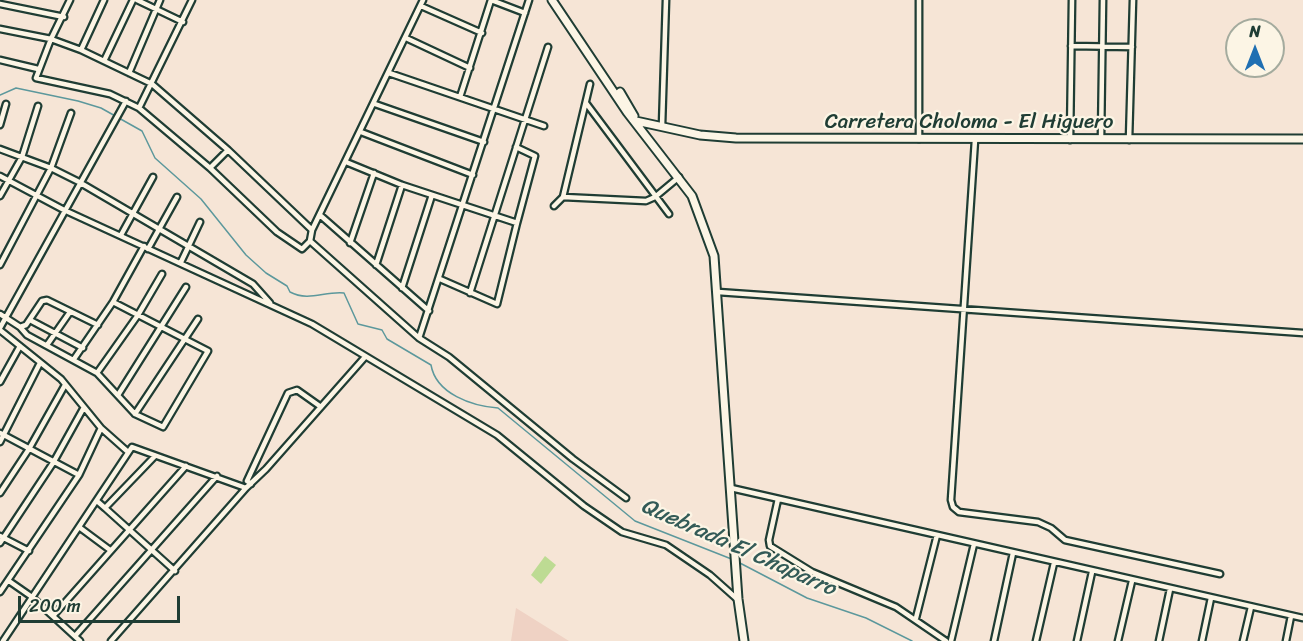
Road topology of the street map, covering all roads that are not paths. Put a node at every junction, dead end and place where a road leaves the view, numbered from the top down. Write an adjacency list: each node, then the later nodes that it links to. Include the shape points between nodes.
1 (70, 0): 20 (street)
2 (104, 0): 30 (street)
3 (133, 0): 32 (street)
4 (138, 0): 18 (street)
5 (160, 0): 18 (street)
6 (192, 0): 21 (street)
7 (491, 0): 19 (street); 23 (street)
8 (529, 0): 19 (street)
9 (552, 0): 49 (main road)
10 (556, 0): 49 (main road)
11 (666, 0): 52 (street)
12 (919, 0): 54 (street)
13 (1072, 0): 26 (street)
14 (1102, 0): 28 (street)
15 (1133, 0): 29 (street)
16 (422, 3): 23 (street); 24 (street)
17 (0, 4): 20 (street)
18 (156, 9): 21 (street); 35 (street)
19 (525, 13): 46 (street)
20 (64, 17): 25 (street)
21 (183, 22): 37 (street)
22 (0, 29): 25 (street)
23 (482, 33): 33 (street)
24 (406, 38): 33 (street); 36 (street)
25 (51, 39): 30 (street); 34 (street)
26 (1071, 46): 28 (street); 58 (street)
27 (548, 47): 48 (street)
28 (1102, 47): 29 (street); 55 (street)
29 (1132, 47): 59 (street)
30 (81, 50): 32 (street)
31 (0, 60): 34 (street)
32 (104, 61): 35 (street)
33 (470, 68): 39 (street)
34 (38, 69): 40 (street, via 38,80 110,94)
35 (129, 73): 37 (street)
36 (389, 73): 39 (street); 43 (street)
37 (152, 84): 45 (street); 63 (street)
38 (590, 84): 41 (street)
39 (460, 97): 46 (street)
40 (126, 101): 45 (street); 74 (street)
41 (585, 103): 80 (street); 81 (street)
42 (6, 104): 50 (street)
43 (375, 104): 53 (street); 60 (street)
44 (38, 106): 64 (street)
45 (139, 108): 67 (street)
46 (496, 109): 48 (street); 60 (street)
47 (71, 114): 66 (street)
48 (525, 120): 51 (street); 61 (street)
49 (636, 121): 52 (main road, Carretera Choloma - El Higuero); 72 (main road)
50 (0, 125)
51 (544, 126)
52 (662, 126): 54 (main road, Carretera Choloma - El Higuero, via 736,138)
53 (361, 132): 65 (street); 69 (street)
54 (919, 139): 57 (main road, Carretera Choloma - El Higuero)
55 (1101, 139): 58 (main road, Carretera Choloma - El Higuero); 59 (main road, Carretera Choloma - El Higuero)
56 (1303, 139): 59 (main road, Carretera Choloma - El Higuero)
57 (975, 140): 58 (main road, Carretera Choloma - El Higuero); 110 (street)
58 (1070, 140)
59 (1129, 140)
60 (484, 142): 69 (street)
61 (516, 147): 87 (street); 90 (street, via 535,156)
62 (0, 149): 64 (street)
63 (228, 150): 67 (street); 92 (street)
64 (22, 157): 66 (street); 73 (street)
65 (346, 162): 68 (street); 88 (street)
66 (51, 168): 74 (street); 76 (street)
67 (210, 168): 94 (street, via 254,212 300,249)
68 (374, 173): 75 (street); 95 (street)
69 (473, 175): 82 (street)
70 (0, 176): 73 (street)
71 (153, 177): 85 (street)
72 (679, 177): 81 (street); 105 (main road, via 705,226 714,256)
73 (9, 181): 76 (street); 78 (street)
74 (79, 182): 84 (street); 85 (street)
75 (402, 184): 77 (street); 100 (street)
76 (37, 195): 84 (street); 99 (street)
77 (432, 195): 82 (street); 104 (street)
78 (0, 196)
79 (177, 197): 91 (street)
80 (562, 197): 81 (street, via 646,201); 83 (street)
81 (655, 198): 86 (street)
82 (463, 204): 87 (street); 102 (street)
83 (554, 206)
84 (64, 210): 93 (street); 114 (street)
85 (133, 214): 91 (street); 93 (street)
86 (669, 214)
87 (494, 215): 90 (street); 106 (street)
88 (321, 216): 92 (street); 95 (street)
89 (200, 222): 96 (street)
90 (517, 223): 106 (street, via 497,304)
91 (159, 230): 96 (street); 97 (street)
92 (312, 230): 94 (street)
93 (121, 235): 97 (street)
94 (310, 241): 123 (street)
95 (350, 243): 100 (street)
96 (189, 245): 98 (street); 108 (street, via 253,284)
97 (146, 247): 98 (street); 107 (street)
98 (181, 262): 108 (street, via 251,298)
99 (0, 265)
100 (376, 265): 104 (street)
101 (162, 274): 113 (street)
102 (440, 279): 106 (street); 109 (street)
103 (186, 287): 119 (street)
104 (402, 288): 109 (street)
105 (718, 292): 110 (street); 149 (main road)
106 (470, 293)
107 (112, 302): 113 (street); 117 (street)
108 (270, 303): 128 (street)
109 (429, 311): 123 (street)
110 (964, 311): 122 (street); 167 (street, via 953,507 959,512 1038,522 1065,540)
111 (70, 312): 116 (street, via 44,299); 117 (street); 121 (street)
112 (0, 314): 114 (street)
113 (138, 315): 119 (street); 131 (street)
114 (5, 318): 118 (street); 120 (street)
115 (198, 319): 124 (street)
116 (30, 320): 118 (street); 121 (street)
117 (98, 325): 127 (street)
118 (20, 327): 125 (street)
119 (162, 327): 124 (street); 134 (street)
120 (0, 329): 126 (street)
121 (57, 333): 125 (street); 127 (street)
122 (1303, 333)
123 (419, 338): 151 (street, via 449,357)
124 (186, 340): 137 (street); 137 (street, via 208,354 163,427)
125 (47, 345): 129 (street)
126 (20, 346): 130 (street); 132 (street)
127 (82, 348): 129 (street)
128 (365, 357): 135 (street); 174 (street, via 497,435 622,532 666,545)
129 (74, 359): 131 (street)
130 (40, 363): 133 (street); 139 (street)
131 (97, 373): 134 (street)
132 (0, 382)
133 (65, 385): 136 (street); 141 (street)
134 (118, 395): 137 (street)
135 (321, 407): 148 (street); 148 (street, via 297,390 288,393)
136 (83, 409): 138 (street); 144 (street)
137 (135, 414)
138 (101, 428): 142 (street); 146 (street)
139 (2, 434): 140 (street); 141 (street)
140 (0, 442)
141 (29, 449): 144 (street); 150 (street)
142 (128, 452): 143 (street, via 136,447); 153 (street)
143 (156, 456): 145 (street); 154 (street)
144 (53, 463): 146 (street); 158 (street)
145 (186, 466): 147 (street); 156 (street)
146 (79, 475): 162 (street)
147 (217, 476): 148 (street); 160 (street)
148 (248, 486): 165 (street)
149 (731, 488): 152 (street); 174 (main road)
150 (0, 493)
151 (626, 498)
152 (778, 499): 157 (street); 178 (street, via 770,546 812,572)
153 (97, 501): 154 (street); 155 (street)
154 (105, 508): 156 (street)
155 (79, 527): 161 (street); 172 (street)
156 (129, 529): 160 (street); 161 (street)
157 (937, 536): 159 (street); 178 (street)
158 (1, 539): 162 (street)
159 (974, 544): 163 (street); 186 (street)
160 (152, 549): 165 (street); 180 (street)
161 (110, 550): 176 (street)
162 (29, 551): 168 (street)
163 (1013, 553): 164 (street); 187 (street)
164 (1054, 562): 166 (street); 188 (street)
165 (175, 571): 183 (street)
166 (1092, 572): 169 (street); 189 (street)
167 (1220, 574)
168 (9, 581): 171 (street); 172 (street)
169 (1132, 581): 170 (street); 190 (street)
170 (1170, 589): 173 (street); 191 (street)
171 (0, 592)
172 (32, 597): 176 (street); 181 (street)
173 (1211, 598): 175 (street); 192 (street)
174 (738, 599): 184 (main road)
175 (1251, 607): 177 (street); 193 (street)
176 (53, 616): 180 (street)
177 (1291, 616): 179 (street); 194 (street)
178 (916, 618): 185 (street)
179 (1303, 618)
180 (75, 636): 182 (street)
181 (3, 641)
182 (81, 641)
183 (111, 641)
184 (744, 641)
185 (946, 641)
186 (951, 641)
187 (993, 641)
188 (1036, 641)
189 (1077, 641)
190 (1118, 641)
191 (1159, 641)
192 (1202, 641)
193 (1243, 641)
194 (1286, 641)

